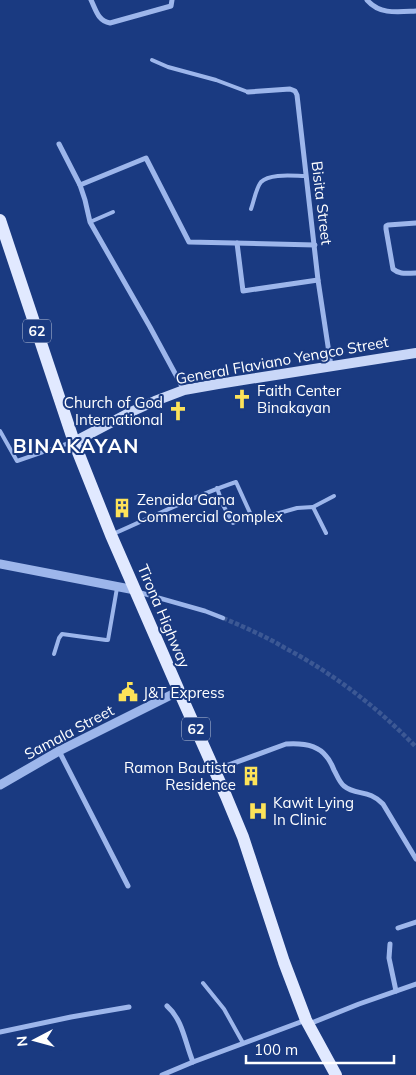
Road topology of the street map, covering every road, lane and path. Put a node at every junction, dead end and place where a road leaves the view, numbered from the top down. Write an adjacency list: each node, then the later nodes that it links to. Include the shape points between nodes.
1 (91, 0): 2 (street, via 98,16 110,23 170,6)
2 (172, 0)
3 (367, 0): 4 (street, via 388,12)
4 (416, 11)
5 (152, 60): 6 (lane, via 168,68)
6 (248, 92): 8 (street, Bisita Street, via 295,91)
7 (59, 144): 9 (street)
8 (305, 176): 10 (lane, via 262,180); 16 (street, Bisita Street)
9 (80, 185): 13 (street); 15 (street, via 146,158 188,242)
10 (251, 209)
11 (113, 212): 13 (lane)
12 (0, 220): 23 (main road, Tirona Highway / 62)
13 (90, 222): 21 (street)
14 (416, 223): 17 (street, via 388,225 386,229 392,269 403,274)
15 (237, 243): 16 (street); 18 (street, via 243,291)
16 (315, 245): 18 (street, Bisita Street)
17 (416, 273)
18 (318, 280): 20 (street, Bisita Street)
19 (416, 353): 20 (main road, General Flaviano Yengco Street)
20 (331, 366): 21 (main road, General Flaviano Yengco Street)
21 (184, 390): 23 (main road, General Flaviano Yengco Street, via 133,411)
22 (0, 431): 23 (lane, via 16,461)
23 (74, 442): 29 (main road, Tirona Highway / 62)
24 (217, 488): 27 (lane, via 236,482); 27 (lane, via 233,523); 29 (lane)
25 (334, 496): 26 (lane)
26 (313, 507): 27 (lane, via 265,517); 28 (lane)
27 (251, 515)
28 (326, 533)
29 (111, 535): 32 (main road, Tirona Highway / 62)
30 (0, 564): 31 (street)
31 (117, 588): 32 (street); 34 (lane, via 108,640 62,634)
32 (135, 590): 33 (street); 35 (main road, Tirona Highway / 62)
33 (223, 618)
34 (54, 654)
35 (179, 691): 36 (street, Samala Street); 37 (main road, Tirona Highway / 62)
36 (59, 751): 38 (street, Samala Street); 40 (street)
37 (216, 770): 39 (street, via 286,744 315,746 327,756 341,784 377,797); 49 (main road, Tirona Highway / 62)
38 (0, 785)
39 (416, 859)
40 (128, 886)
41 (416, 922): 42 (street)
42 (398, 928)
43 (390, 944): 46 (street, via 389,958)
44 (203, 983): 51 (lane, via 224,1009)
45 (416, 984): 46 (street)
46 (396, 991): 49 (street)
47 (167, 1006): 52 (street, via 178,1019)
48 (129, 1007): 50 (street)
49 (308, 1022): 51 (street); 54 (main road, Tirona Highway / 62)
50 (0, 1032)
51 (243, 1043): 52 (street)
52 (193, 1062): 53 (street)
53 (162, 1075)
54 (336, 1075)

